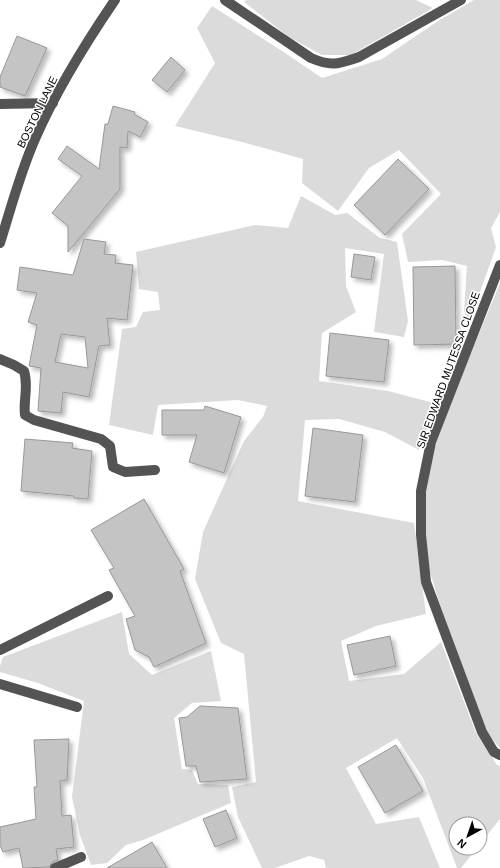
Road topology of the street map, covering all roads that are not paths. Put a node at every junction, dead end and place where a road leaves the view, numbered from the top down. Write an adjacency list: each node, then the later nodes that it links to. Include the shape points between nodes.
1 (115, 0): 4 (street, BOSTON LANE)
2 (225, 0): 3 (street, via 311,58 333,64 359,57)
3 (461, 0)
4 (53, 103): 5 (street); 6 (street, BOSTON LANE, via 34,140)
5 (0, 104)
6 (0, 243)
7 (500, 265): 14 (street, SIR EDWARD MUTESSA CLOSE, via 431,442 420,491 420,535 426,582 482,732 494,752)
8 (0, 359): 9 (street, via 24,371 27,381 25,416 101,439 110,446 113,467 125,472)
9 (155, 470)
10 (108, 596): 11 (street)
11 (0, 650)
12 (0, 684): 13 (street)
13 (76, 707)
14 (500, 755)
15 (81, 857): 16 (street)
16 (55, 868)

